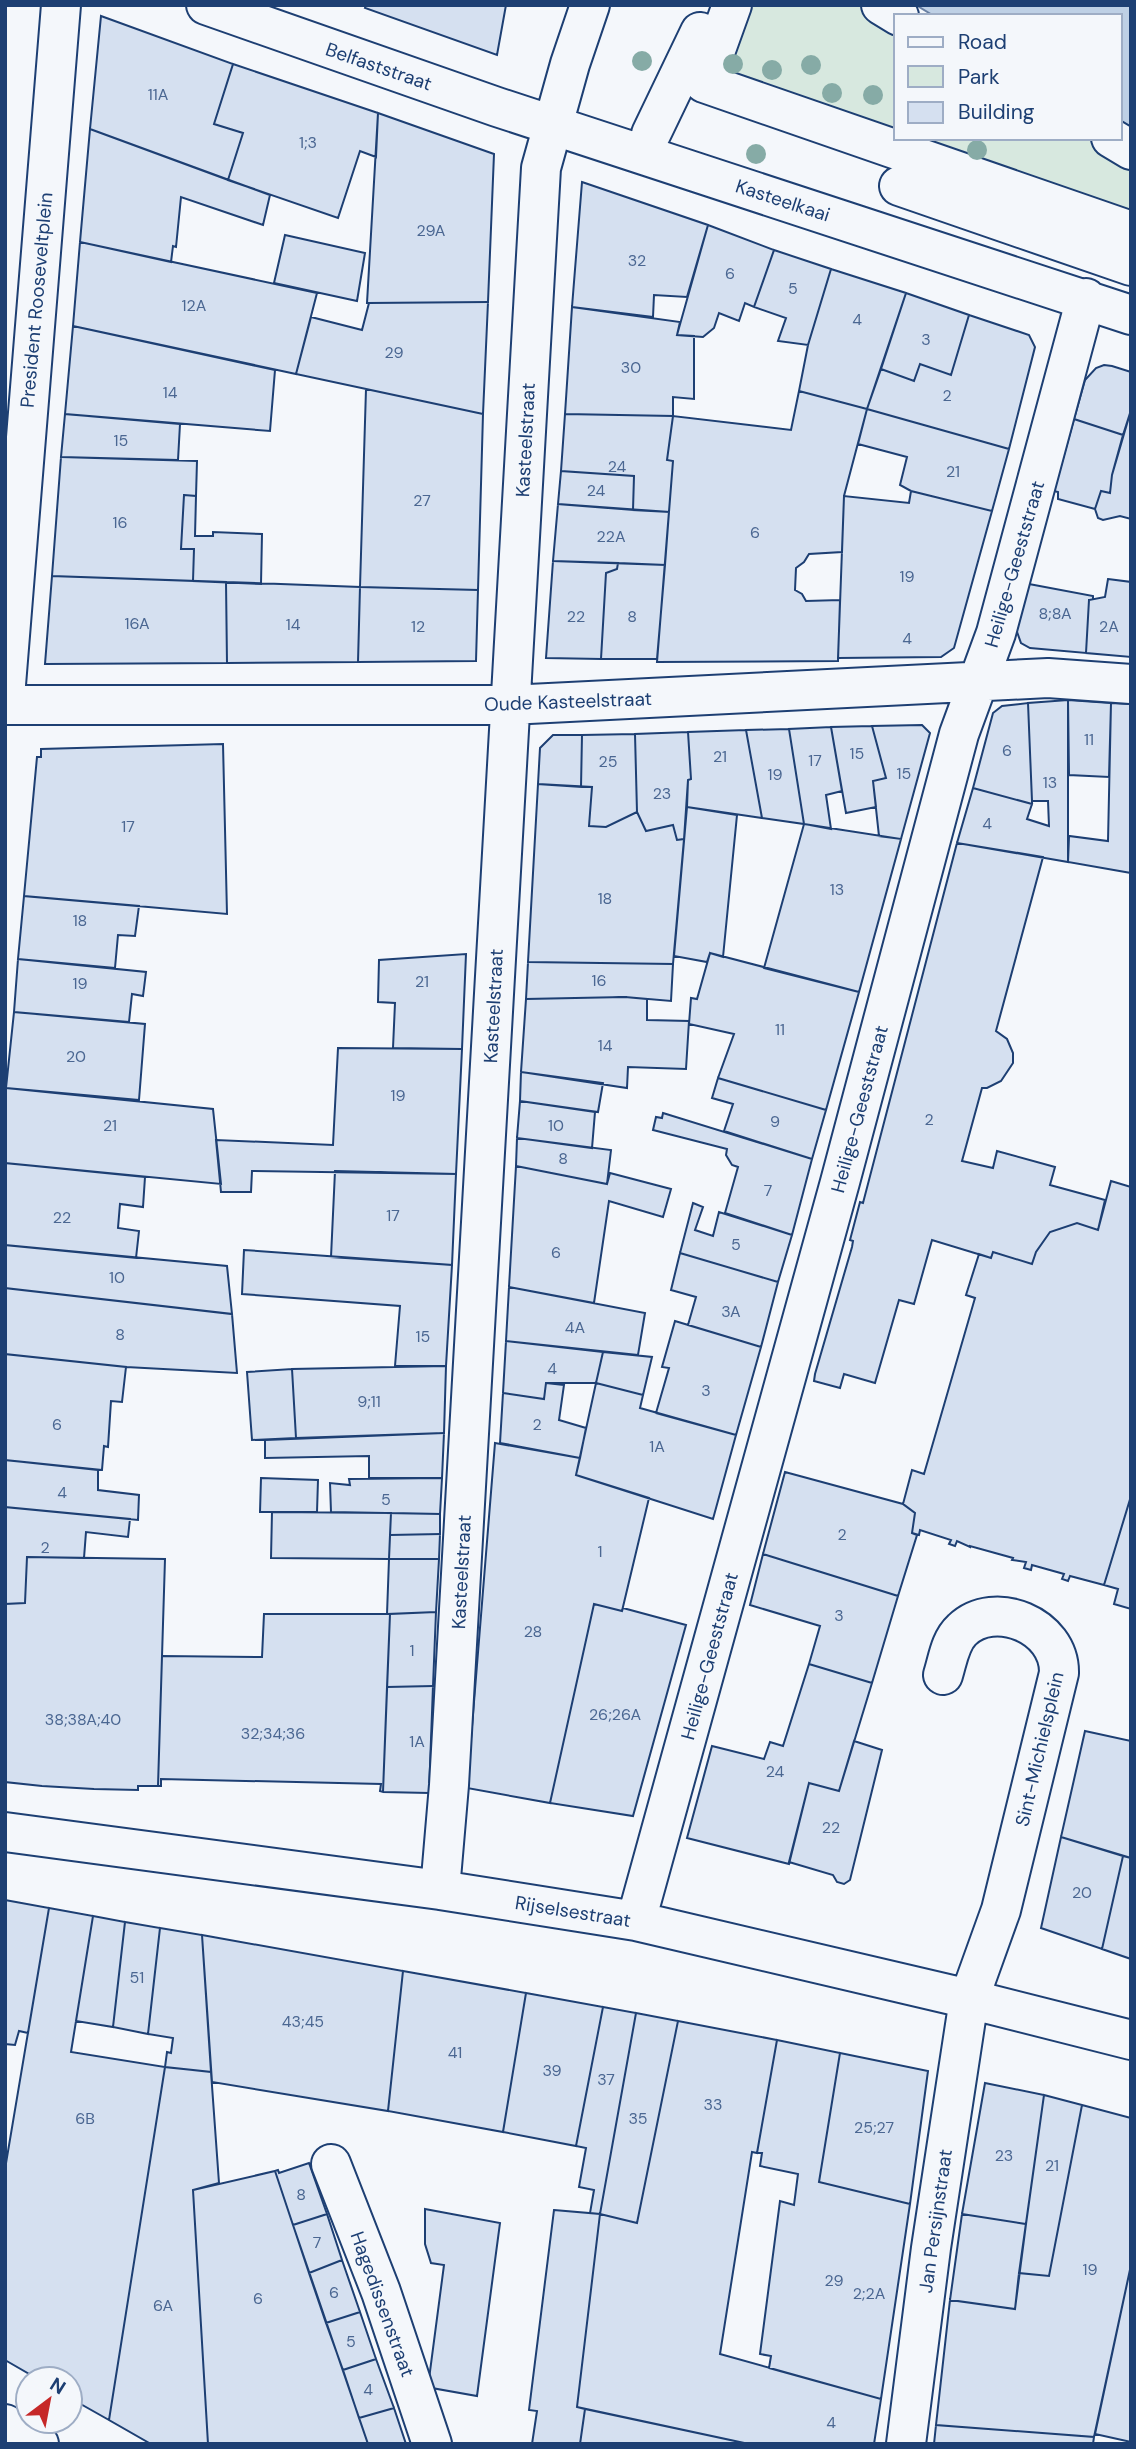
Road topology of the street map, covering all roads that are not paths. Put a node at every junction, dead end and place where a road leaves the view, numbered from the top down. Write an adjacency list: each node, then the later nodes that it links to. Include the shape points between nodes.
1 (61, 5): 15 (street, President Rooseveltplein)
2 (206, 5): 6 (street, Belfaststraat)
3 (590, 5): 6 (street)
4 (713, 5): 7 (street)
5 (732, 5): 10 (street, via 704,83)
6 (554, 125): 13 (street, Kasteelkaai); 20 (street, Kasteelstraat, via 541,168)
7 (651, 134)
8 (1114, 140): 9 (street)
9 (1131, 150)
10 (902, 177): 11 (street); 12 (street)
11 (1131, 231)
12 (1131, 266)
13 (1086, 299): 14 (street, Kasteelkaai); 16 (street, Heilige-Geeststraat)
14 (1131, 315)
15 (9, 594): 18 (street, President Rooseveltplein)
16 (979, 683): 17 (street, Oude Kasteelstraat, via 1048,678); 20 (street, Oude Kasteelstraat); 24 (street, Heilige-Geeststraat, via 959,734)
17 (1131, 684)
18 (5, 697)
19 (5, 705): 20 (street, Oude Kasteelstraat)
20 (509, 705): 23 (street, Kasteelstraat)
21 (943, 1675): 25 (street, Sint-Michielsplein, via 957,1635 970,1623 987,1618 1031,1625 1052,1644 1059,1662 1001,1910)
22 (5, 1832): 23 (street, Rijselsestraat)
23 (440, 1890): 24 (street, Rijselsestraat)
24 (636, 1921): 25 (street, Rijselsestraat)
25 (969, 1999): 26 (street, Rijselsestraat); 31 (street, Jan Persijnstraat)
26 (1131, 2040)
27 (331, 2164): 30 (street, Hagedissenstraat, via 382,2292)
28 (5, 2424): 29 (street)
29 (39, 2444)
30 (432, 2444)
31 (906, 2444)

